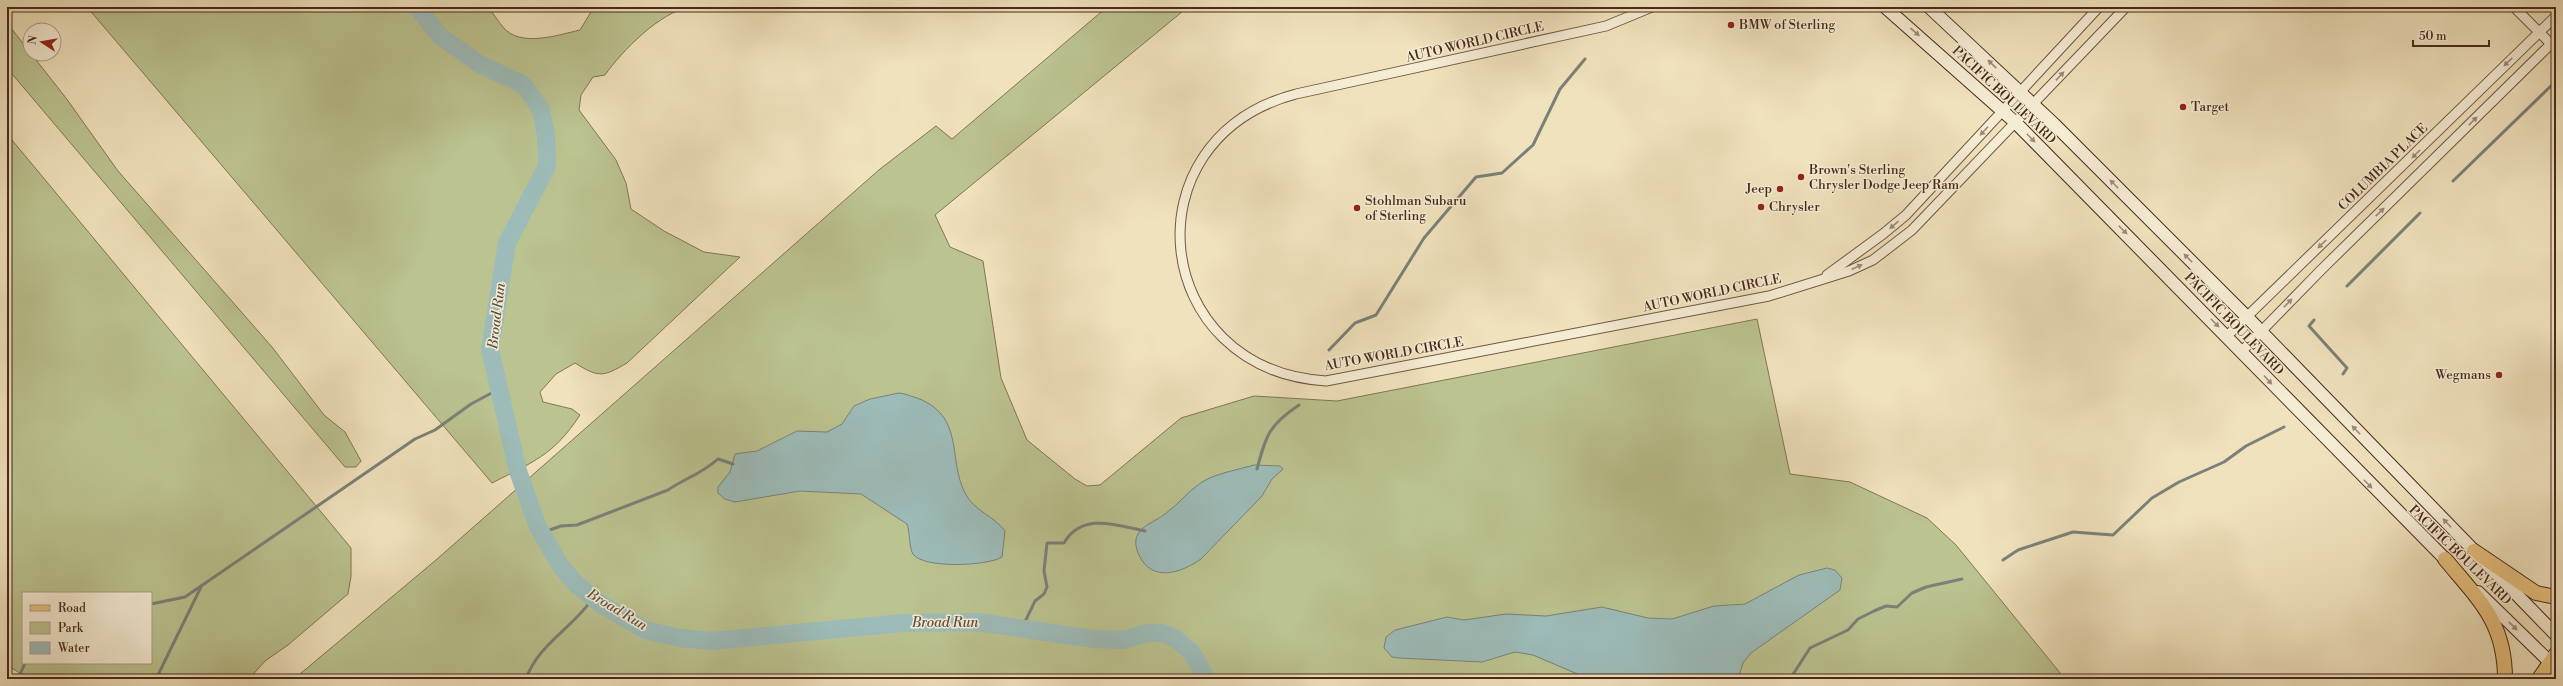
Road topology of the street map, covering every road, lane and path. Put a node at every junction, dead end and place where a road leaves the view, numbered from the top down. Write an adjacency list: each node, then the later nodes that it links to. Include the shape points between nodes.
1 (1652, 7): 14 (street, AUTO WORLD CIRCLE, via 1606,26 1296,94 1247,113 1220,135 1209,149 1185,196 1180,232 1184,263 1188,281 1202,311 1220,335 1257,363 1286,375 1326,381 1746,300)
2 (1885, 7): 12 (main road, PACIFIC BOULEVARD, one-way to 12)
3 (1929, 7): 10 (main road, PACIFIC BOULEVARD, one-way to 3)
4 (2099, 7): 10 (street, AUTO WORLD CIRCLE)
5 (2126, 7): 11 (street, AUTO WORLD CIRCLE, one-way to 5)
6 (2514, 7): 8 (street)
7 (2556, 16): 8 (street, COLUMBIA PLACE)
8 (2538, 33): 9 (street); 15 (street, COLUMBIA PLACE, one-way to 15)
9 (2553, 42): 16 (street, one-way to 9)
10 (2020, 91): 11 (main road, PACIFIC BOULEVARD); 12 (street, AUTO WORLD CIRCLE)
11 (2034, 105): 13 (street, AUTO WORLD CIRCLE); 15 (main road, PACIFIC BOULEVARD, one-way to 11)
12 (2003, 111): 13 (main road, PACIFIC BOULEVARD); 14 (street, AUTO WORLD CIRCLE, one-way to 14, via 1906,215)
13 (2016, 123): 14 (street, AUTO WORLD CIRCLE, one-way to 13, via 1855,268 1890,248 1921,222); 17 (main road, PACIFIC BOULEVARD, one-way to 17)
14 (1820, 280)
15 (2247, 317): 16 (main road, PACIFIC BOULEVARD); 17 (street, COLUMBIA PLACE)
16 (2260, 331): 18 (street); 19 (main road, PACIFIC BOULEVARD, one-way to 16)
17 (2227, 336): 18 (main road, PACIFIC BOULEVARD)
18 (2242, 351): 20 (main road, PACIFIC BOULEVARD, one-way to 20, via 2286,400)
19 (2474, 551): 21 (main road, via 2536,593); 22 (main road, PACIFIC BOULEVARD)
20 (2445, 559): 23 (main road, PACIFIC BOULEVARD, one-way to 23); 24 (main road, via 2494,620 2501,640)
21 (2556, 597)
22 (2556, 635)
23 (2554, 661): 25 (main road)
24 (2505, 679)
25 (2539, 679)

